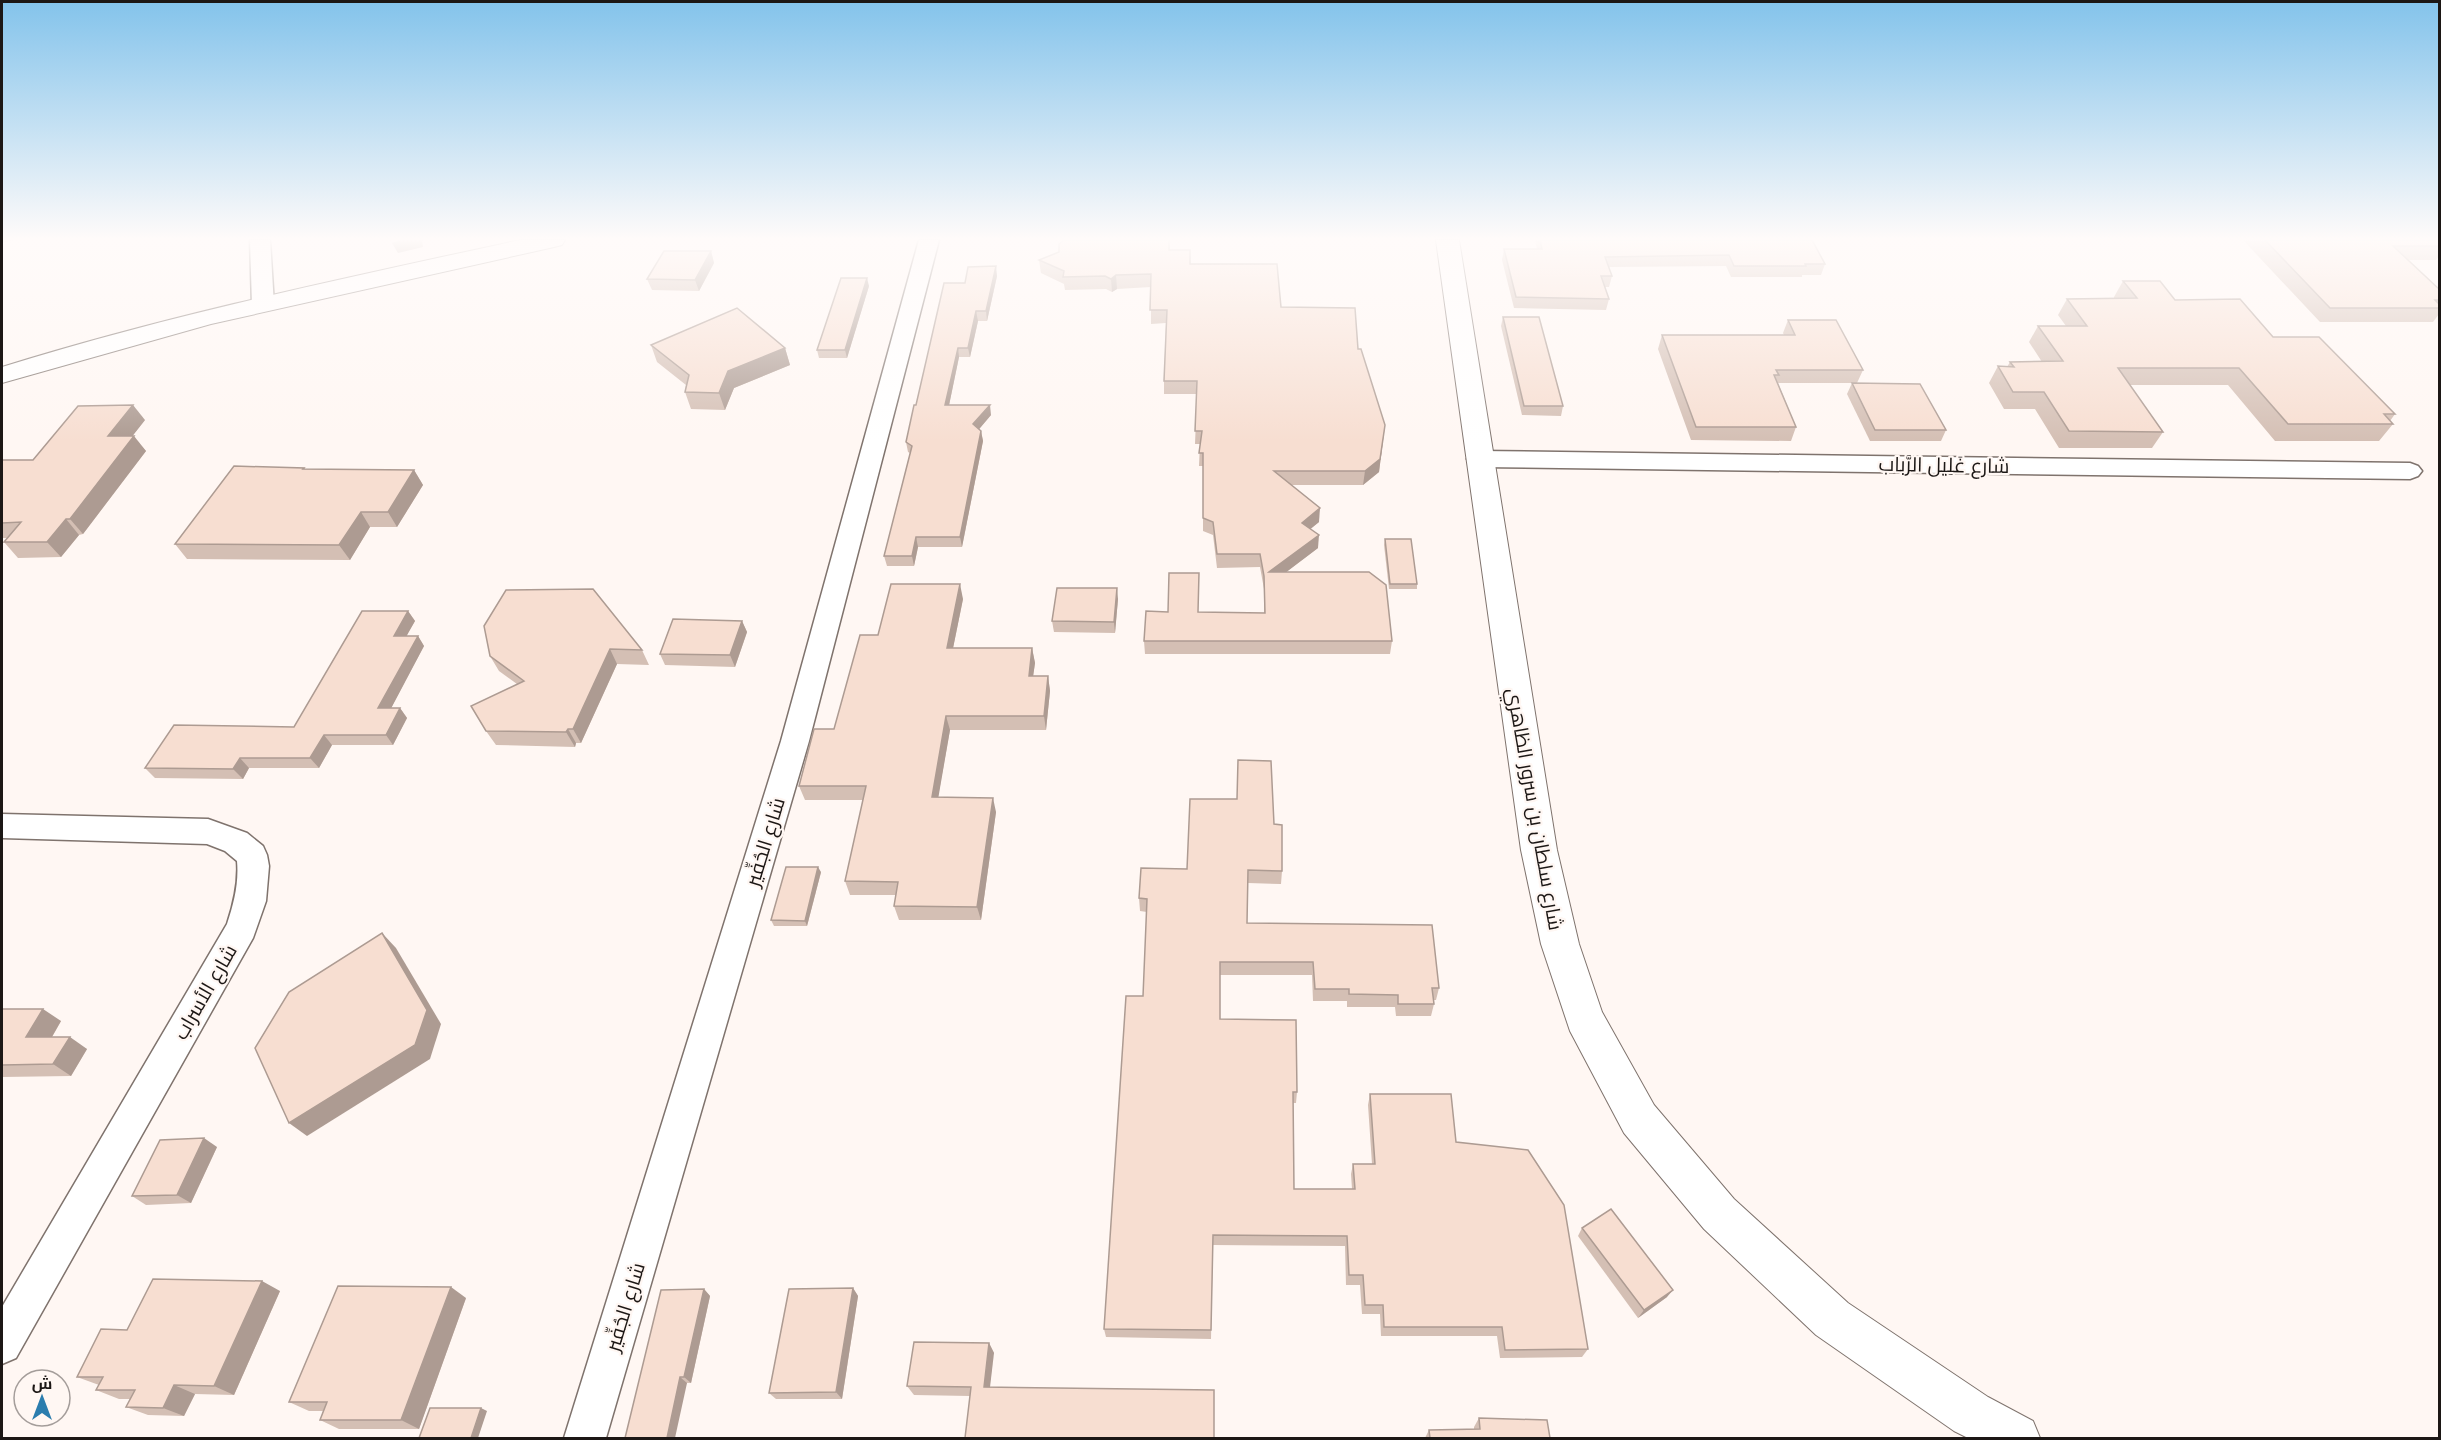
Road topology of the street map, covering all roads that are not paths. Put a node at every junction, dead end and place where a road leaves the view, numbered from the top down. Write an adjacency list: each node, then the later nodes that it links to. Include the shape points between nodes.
1 (253, 307): 4 (street, via 155,329)
2 (911, 307): 9 (street, شارع الجُفِّير, via 795,741)
3 (1457, 307): 5 (street, شارع سلطان بن سرور الظاهري)
4 (2, 375)
5 (1479, 459): 6 (street, شارع غَلِيل الرَّباب); 10 (street, شارع سلطان بن سرور الظاهري, via 1539,850 1560,944 1584,1018 1639,1119 1719,1214 1832,1319 1971,1414)
6 (2409, 471)
7 (2, 826): 8 (street, شارع الأسراب, via 208,832 236,842 252,855 255,878 242,928)
8 (2, 1344)
9 (585, 1438)
10 (2016, 1438)

